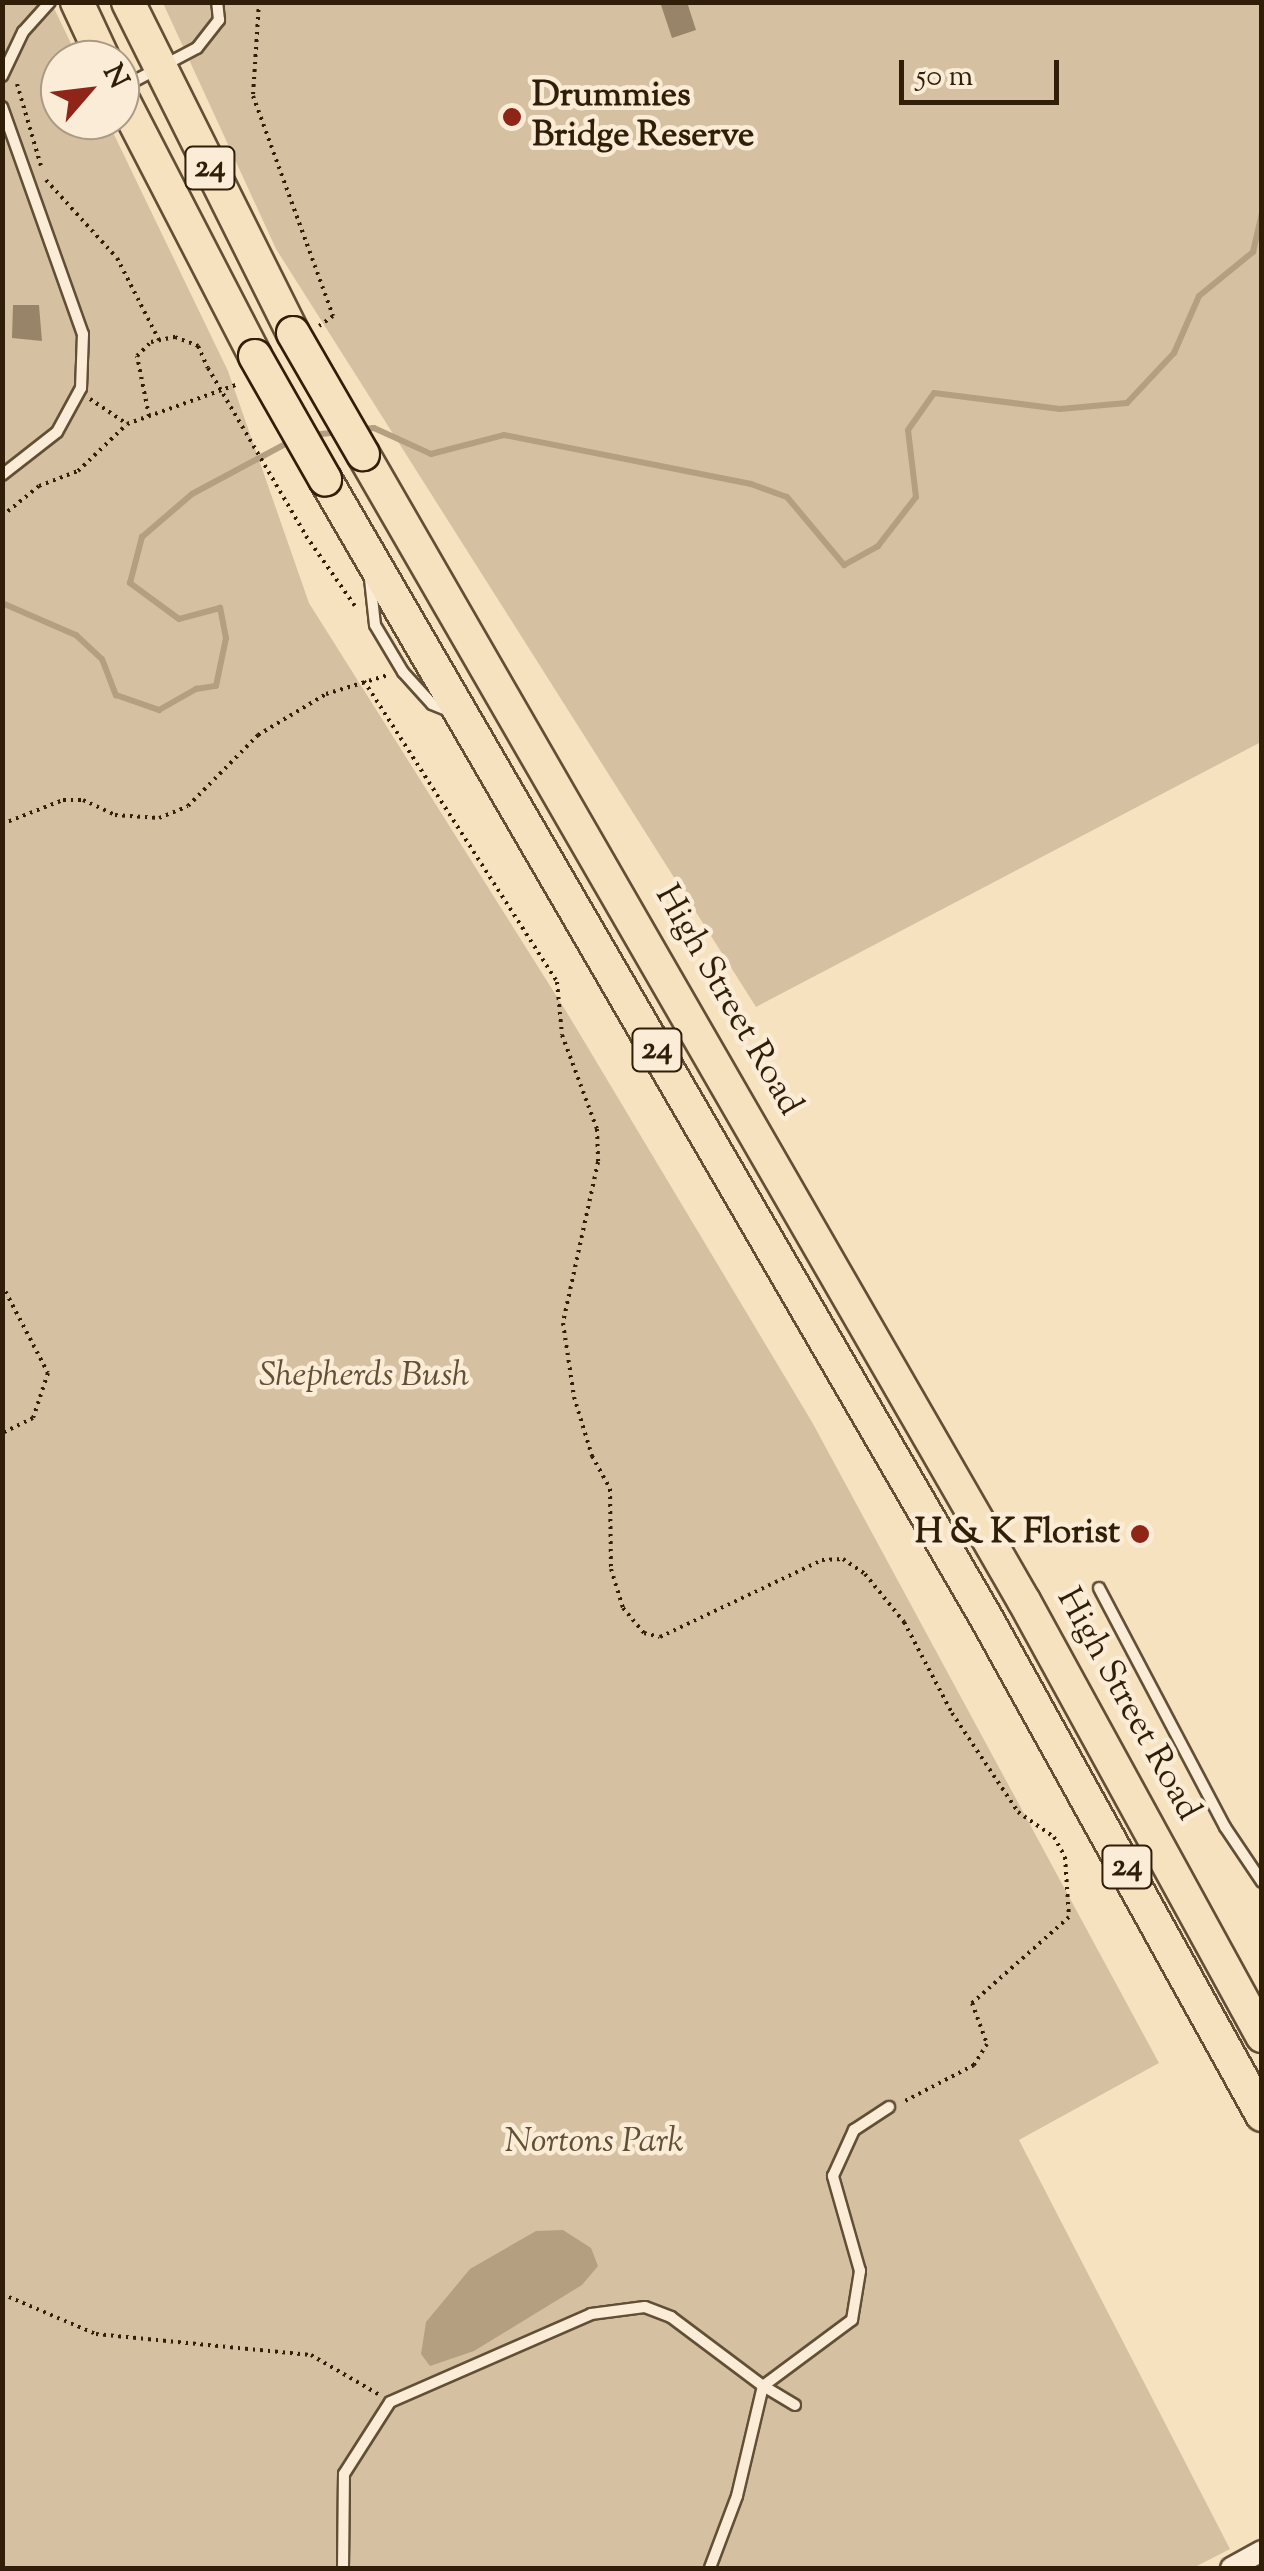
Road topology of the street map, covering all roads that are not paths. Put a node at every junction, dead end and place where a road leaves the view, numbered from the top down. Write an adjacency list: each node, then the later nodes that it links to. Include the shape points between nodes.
1 (31, 2): 6 (lane)
2 (50, 2): 6 (lane)
3 (77, 2): 7 (main road)
4 (128, 2): 8 (main road, High Street Road / 24)
5 (217, 2): 8 (lane, via 219,20 198,48)
6 (36, 17): 9 (lane)
7 (95, 40)
8 (160, 68): 10 (lane); 17 (main road, High Street Road / 24, bridge, via 305,330 363,454)
9 (2, 76)
10 (140, 80)
11 (2, 107): 13 (lane, via 83,334 79,392 57,432)
12 (140, 133): 14 (main road, 24, bridge, via 254,366)
13 (2, 475)
14 (368, 552): 15 (main road, 24); 15 (lane, via 375,625 402,672 432,704)
15 (464, 718): 18 (main road, 24)
16 (1099, 1588): 19 (lane, via 1225,1827)
17 (1024, 1601): 18 (main road); 20 (main road, High Street Road / 24)
18 (988, 1620): 22 (main road, 24)
19 (1262, 1882)
20 (1262, 2036)
21 (889, 2108): 23 (lane, via 854,2130 833,2176 860,2271 852,2320)
22 (1262, 2115)
23 (762, 2386): 24 (lane); 26 (lane, via 671,2317 645,2307 592,2314 390,2402 344,2474); 27 (lane, via 737,2496)
24 (795, 2405)
25 (1262, 2552): 28 (street)
26 (343, 2568)
27 (710, 2568)
28 (1231, 2568)

